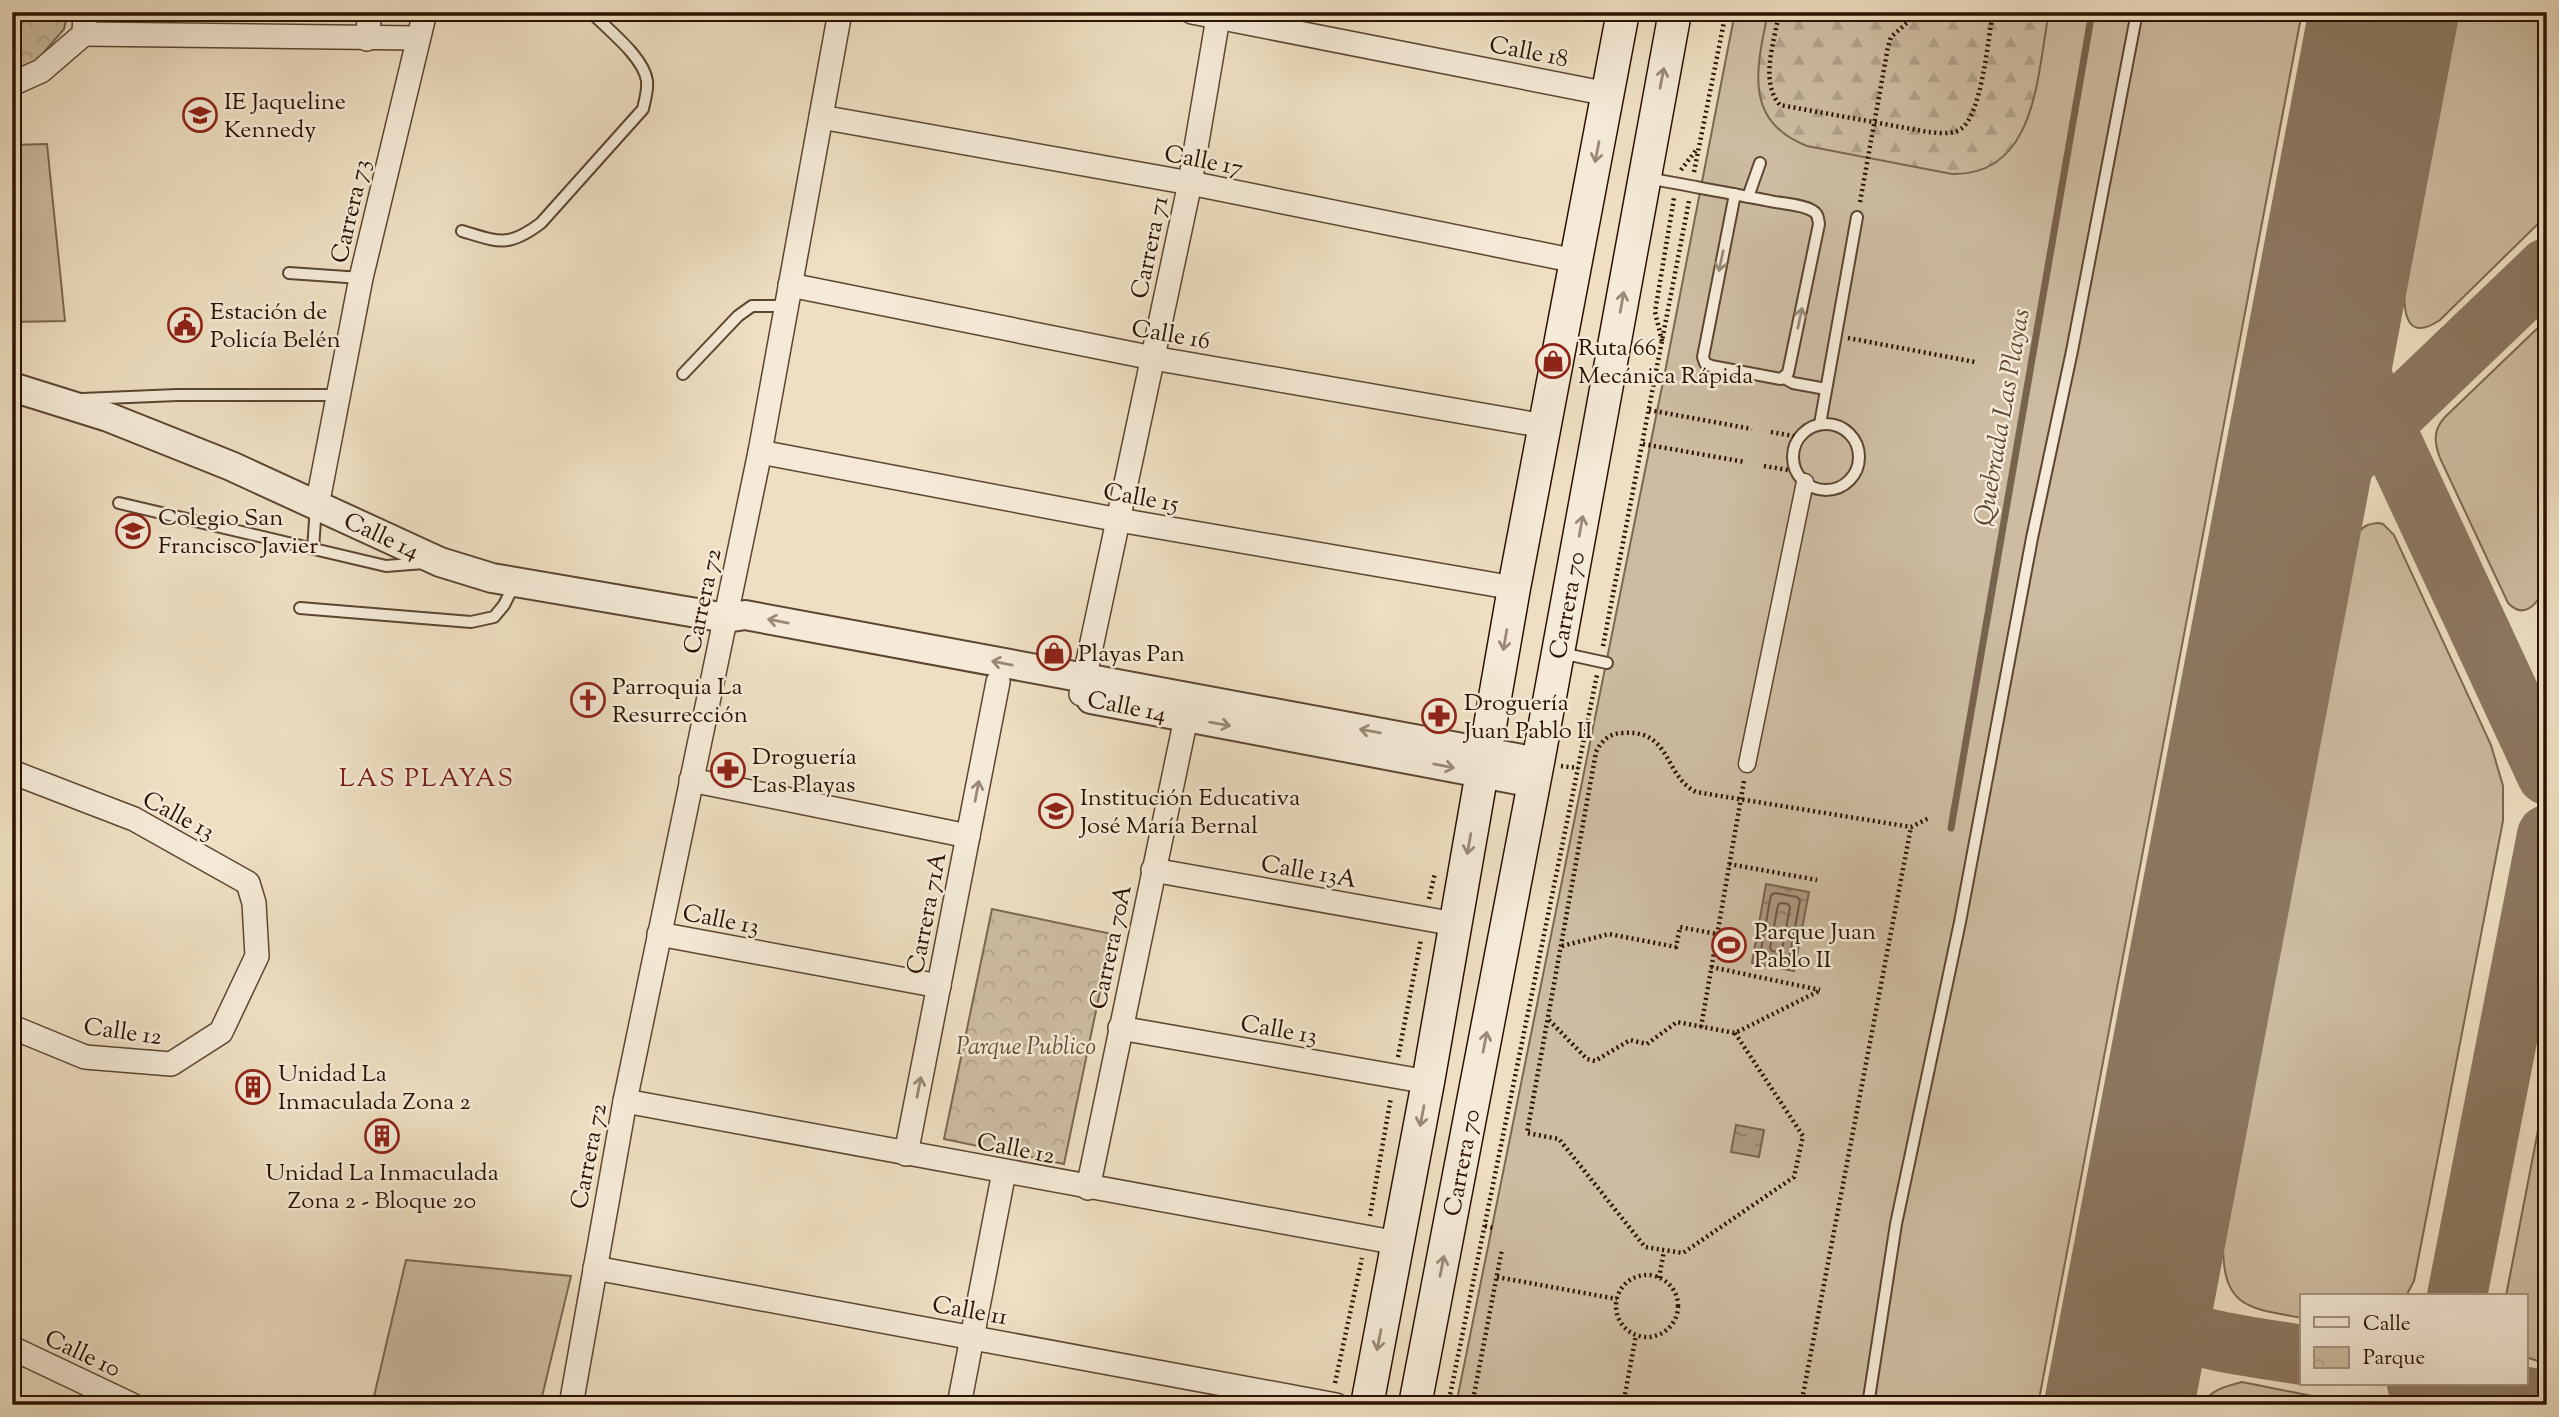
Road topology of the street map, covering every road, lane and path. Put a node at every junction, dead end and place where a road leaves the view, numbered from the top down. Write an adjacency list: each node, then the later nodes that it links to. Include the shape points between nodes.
1 (370, 12): 17 (street)
2 (425, 12): 16 (street, Carrera 73)
3 (591, 12): 32 (lane, via 637,59 646,78 643,109 541,223 523,237 499,242)
4 (840, 12): 20 (street, Carrera 72)
5 (1192, 12): 13 (street, Calle 18)
6 (1623, 12): 19 (main road, Carrera 70)
7 (1675, 12): 24 (main road, Carrera 70, one-way to 7)
8 (1726, 12): 22 (path)
9 (1779, 12): 21 (path, via 1768,82 1780,105)
10 (1919, 12): 21 (path, via 1891,37)
11 (1993, 12): 21 (path, via 1977,100 1960,130 1947,134)
12 (2137, 12): 124 (lane, via 1960,922 1896,1224)
13 (1218, 15): 19 (street, Calle 18); 25 (street, Carrera 71)
14 (84, 23): 15 (street); 18 (street, via 41,71)
15 (209, 23): 17 (street)
16 (417, 38): 17 (street); 35 (street, Carrera 73)
17 (367, 39)
18 (12, 84)
19 (1608, 94): 33 (main road, Carrera 70, one-way to 33)
20 (821, 117): 25 (street, Calle 17); 36 (street, Carrera 72)
21 (1875, 122): 28 (path)
22 (1700, 145): 26 (path, via 1679,172); 27 (path)
23 (1760, 163): 30 (lane)
24 (1644, 178): 26 (lane); 67 (main road, Carrera 70, one-way to 24)
25 (1190, 183): 33 (street, Calle 17); 39 (street, Carrera 71)
26 (1677, 184): 27 (lane); 38 (path, via 1655,312)
27 (1691, 187): 29 (lane); 38 (path)
28 (1863, 190)
29 (1735, 194): 30 (lane); 42 (lane, one-way to 42, via 1703,357 1711,366)
30 (1748, 197): 42 (lane, one-way to 30, via 1818,217 1806,208)
31 (1857, 217): 37 (lane)
32 (462, 231)
33 (1576, 261): 49 (main road, Carrera 70)
34 (289, 273): 35 (lane)
35 (361, 278): 45 (street, Carrera 73)
36 (788, 296): 39 (street, Calle 16); 41 (lane, via 752,306 738,316); 54 (street, Carrera 72)
37 (1836, 336): 40 (path); 44 (lane)
38 (1662, 343): 47 (path)
39 (1153, 358): 49 (street, Calle 16); 60 (street, Carrera 71)
40 (1975, 362)
41 (683, 374)
42 (1784, 378): 44 (lane)
43 (12, 387): 46 (street, Calle 14)
44 (1826, 389): 48 (lane)
45 (338, 395): 46 (lane); 59 (street, Carrera 73)
46 (51, 400): 59 (street, Calle 14, via 108,417)
47 (1649, 410): 50 (path); 53 (path)
48 (1820, 424): 52 (lane); 57 (lane, via 1839,426 1854,438 1859,465 1849,481 1832,490)
49 (1545, 426): 64 (main road, Carrera 70)
50 (1752, 429)
51 (1771, 432): 52 (path)
52 (1799, 438): 57 (lane, via 1793,454)
53 (1643, 444): 55 (path); 68 (path)
54 (760, 452): 60 (street, Calle 15); 66 (street, Carrera 72)
55 (1745, 462)
56 (1764, 466): 57 (path)
57 (1801, 477): 73 (street)
58 (119, 503): 61 (lane)
59 (317, 506): 61 (lane); 62 (street, Calle 14)
60 (1119, 520): 64 (street, Calle 15); 70 (street, Carrera 71)
61 (313, 549): 62 (lane, via 386,566)
62 (440, 562): 63 (street, Calle 14)
63 (516, 582): 65 (lane, via 494,617 471,622); 66 (street, Calle 14)
64 (1514, 589): 72 (main road, Carrera 70, one-way to 72)
65 (300, 608)
66 (726, 618): 69 (street, Calle 14, via 742,634); 70 (street, Calle 14, one-way to 66, via 746,615); 76 (street, Carrera 72)
67 (1558, 653): 68 (lane); 75 (main road, Carrera 70)
68 (1603, 662): 102 (path)
69 (998, 682): 70 (street, Calle 14); 81 (street, Carrera 71A, one-way to 69)
70 (1082, 687): 71 (street, Calle 14); 72 (street, Calle 14, one-way to 70)
71 (1186, 718): 72 (street, Calle 14, one-way to 72); 83 (street, Carrera 70A)
72 (1484, 763): 75 (street, Calle 14); 85 (main road, Carrera 70, one-way to 85)
73 (1747, 764)
74 (12, 772): 89 (street, Calle 13, via 134,819 248,883 254,903)
75 (1536, 772): 119 (main road, Carrera 70, one-way to 75)
76 (691, 780): 81 (street); 86 (street, Carrera 72)
77 (1744, 781): 78 (path)
78 (1741, 799): 80 (path); 82 (path); 88 (path, via 1688,788 1664,750 1649,737 1625,732 1606,738 1596,751)
79 (1929, 818): 80 (path)
80 (1912, 827): 123 (path)
81 (968, 836): 91 (street, Carrera 71A)
82 (1729, 864): 84 (path); 87 (path)
83 (1153, 870): 85 (street, Calle 13A); 95 (street, Carrera 70A)
84 (1817, 880)
85 (1455, 924): 97 (main road, Carrera 70)
86 (659, 934): 91 (street, Calle 13); 98 (street, Carrera 72)
87 (1717, 934): 88 (path, via 1680,927 1676,947 1609,934); 90 (path)
88 (1562, 946): 92 (path)
89 (257, 956): 93 (street, Calle 12, via 221,1032 170,1064 85,1057)
90 (1711, 967): 94 (path); 96 (path, via 1821,990)
91 (939, 986): 99 (street, Carrera 71A, one-way to 91)
92 (1549, 1020): 94 (path, via 1591,1061 1630,1040 1647,1044 1677,1022); 106 (path, via 1527,1133 1559,1139 1645,1247)
93 (12, 1027)
94 (1701, 1027): 96 (path)
95 (1120, 1028): 97 (street, Calle 13); 101 (street, Carrera 70A)
96 (1735, 1033): 106 (path, via 1803,1136 1794,1177 1683,1254)
97 (1428, 1082): 104 (main road, Carrera 70, one-way to 104)
98 (625, 1101): 99 (street, Calle 12); 107 (street, Carrera 72)
99 (906, 1154): 100 (street, Calle 12)
100 (1004, 1172): 101 (street, Calle 12); 112 (street)
101 (1087, 1188): 104 (street, Calle 12)
102 (1485, 1226): 103 (path); 120 (path)
103 (1494, 1228)
104 (1398, 1243): 118 (main road, Carrera 70, one-way to 118)
105 (1502, 1249): 108 (path)
106 (1664, 1251): 109 (path)
107 (595, 1268): 112 (street, Calle 11); 115 (street, Carrera 72)
108 (1497, 1276): 110 (path); 121 (path)
109 (1659, 1278): 110 (path, via 1633,1279); 111 (path, via 1676,1297 1677,1314 1661,1333)
110 (1617, 1299): 111 (path, via 1618,1317)
111 (1636, 1335): 122 (path)
112 (972, 1337): 116 (street); 117 (street, Calle 11)
113 (12, 1348): 114 (street, Calle 10)
114 (132, 1405)
115 (571, 1405)
116 (960, 1405)
117 (1336, 1405)
118 (1367, 1405)
119 (1415, 1405)
120 (1448, 1405)
121 (1472, 1405)
122 (1623, 1405)
123 (1801, 1405)
124 (1868, 1405)

